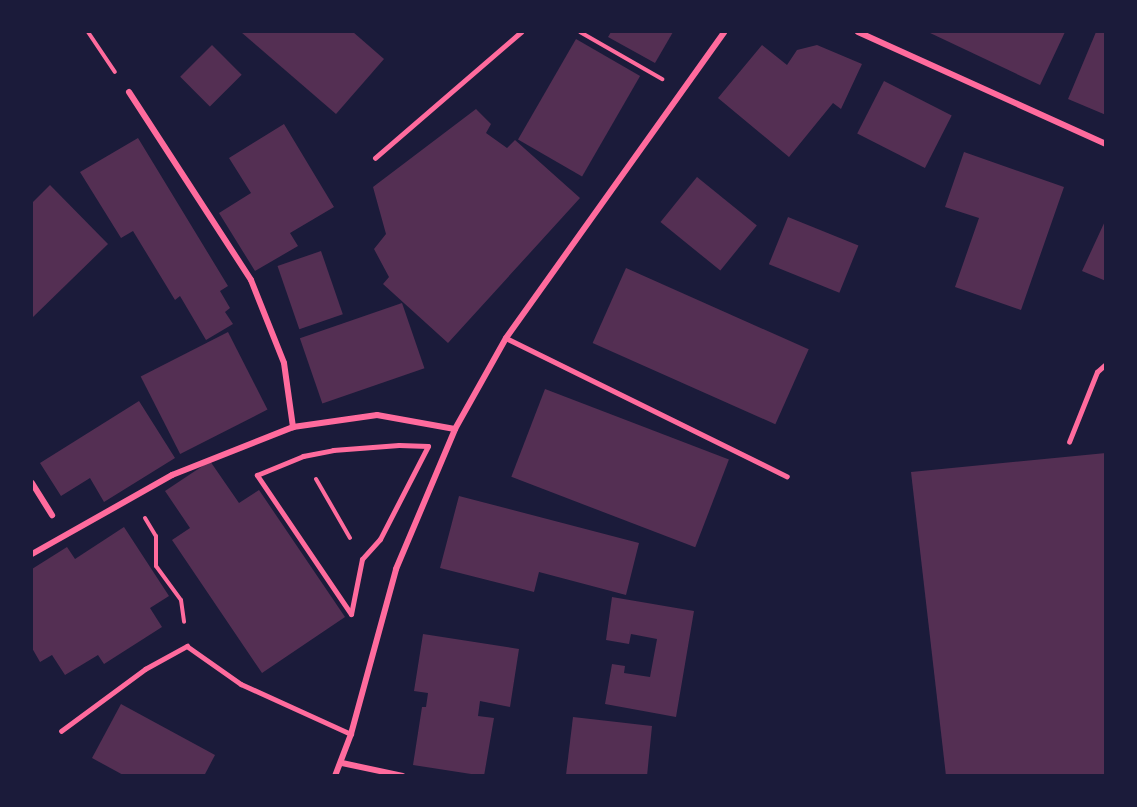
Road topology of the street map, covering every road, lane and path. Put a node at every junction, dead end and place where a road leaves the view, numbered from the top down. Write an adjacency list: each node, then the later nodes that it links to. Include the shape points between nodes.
1 (88, 32): 7 (path)
2 (521, 32): 9 (lane)
3 (580, 32): 6 (path)
4 (724, 32): 10 (street)
5 (858, 32): 8 (street)
6 (646, 68)
7 (129, 93): 12 (street, via 251,280 284,363)
8 (1106, 144)
9 (375, 158)
10 (506, 338): 13 (street); 16 (lane)
11 (1106, 364): 14 (lane, via 1097,372)
12 (293, 427): 13 (street, via 377,415); 20 (street, via 171,476)
13 (454, 429): 24 (street, via 396,569)
14 (1069, 442)
15 (303, 456): 21 (path); 21 (street, via 367,446 428,446 380,539); 21 (street, via 257,475 351,614)
16 (787, 476)
17 (32, 483): 18 (street)
18 (52, 515)
19 (144, 517): 22 (path, via 156,536 156,566)
20 (32, 554)
21 (362, 559)
22 (181, 600)
23 (61, 731): 24 (lane, via 145,669 188,646 241,684)
24 (351, 735): 25 (street)
25 (342, 763): 26 (street); 27 (street)
26 (335, 776)
27 (403, 776)

